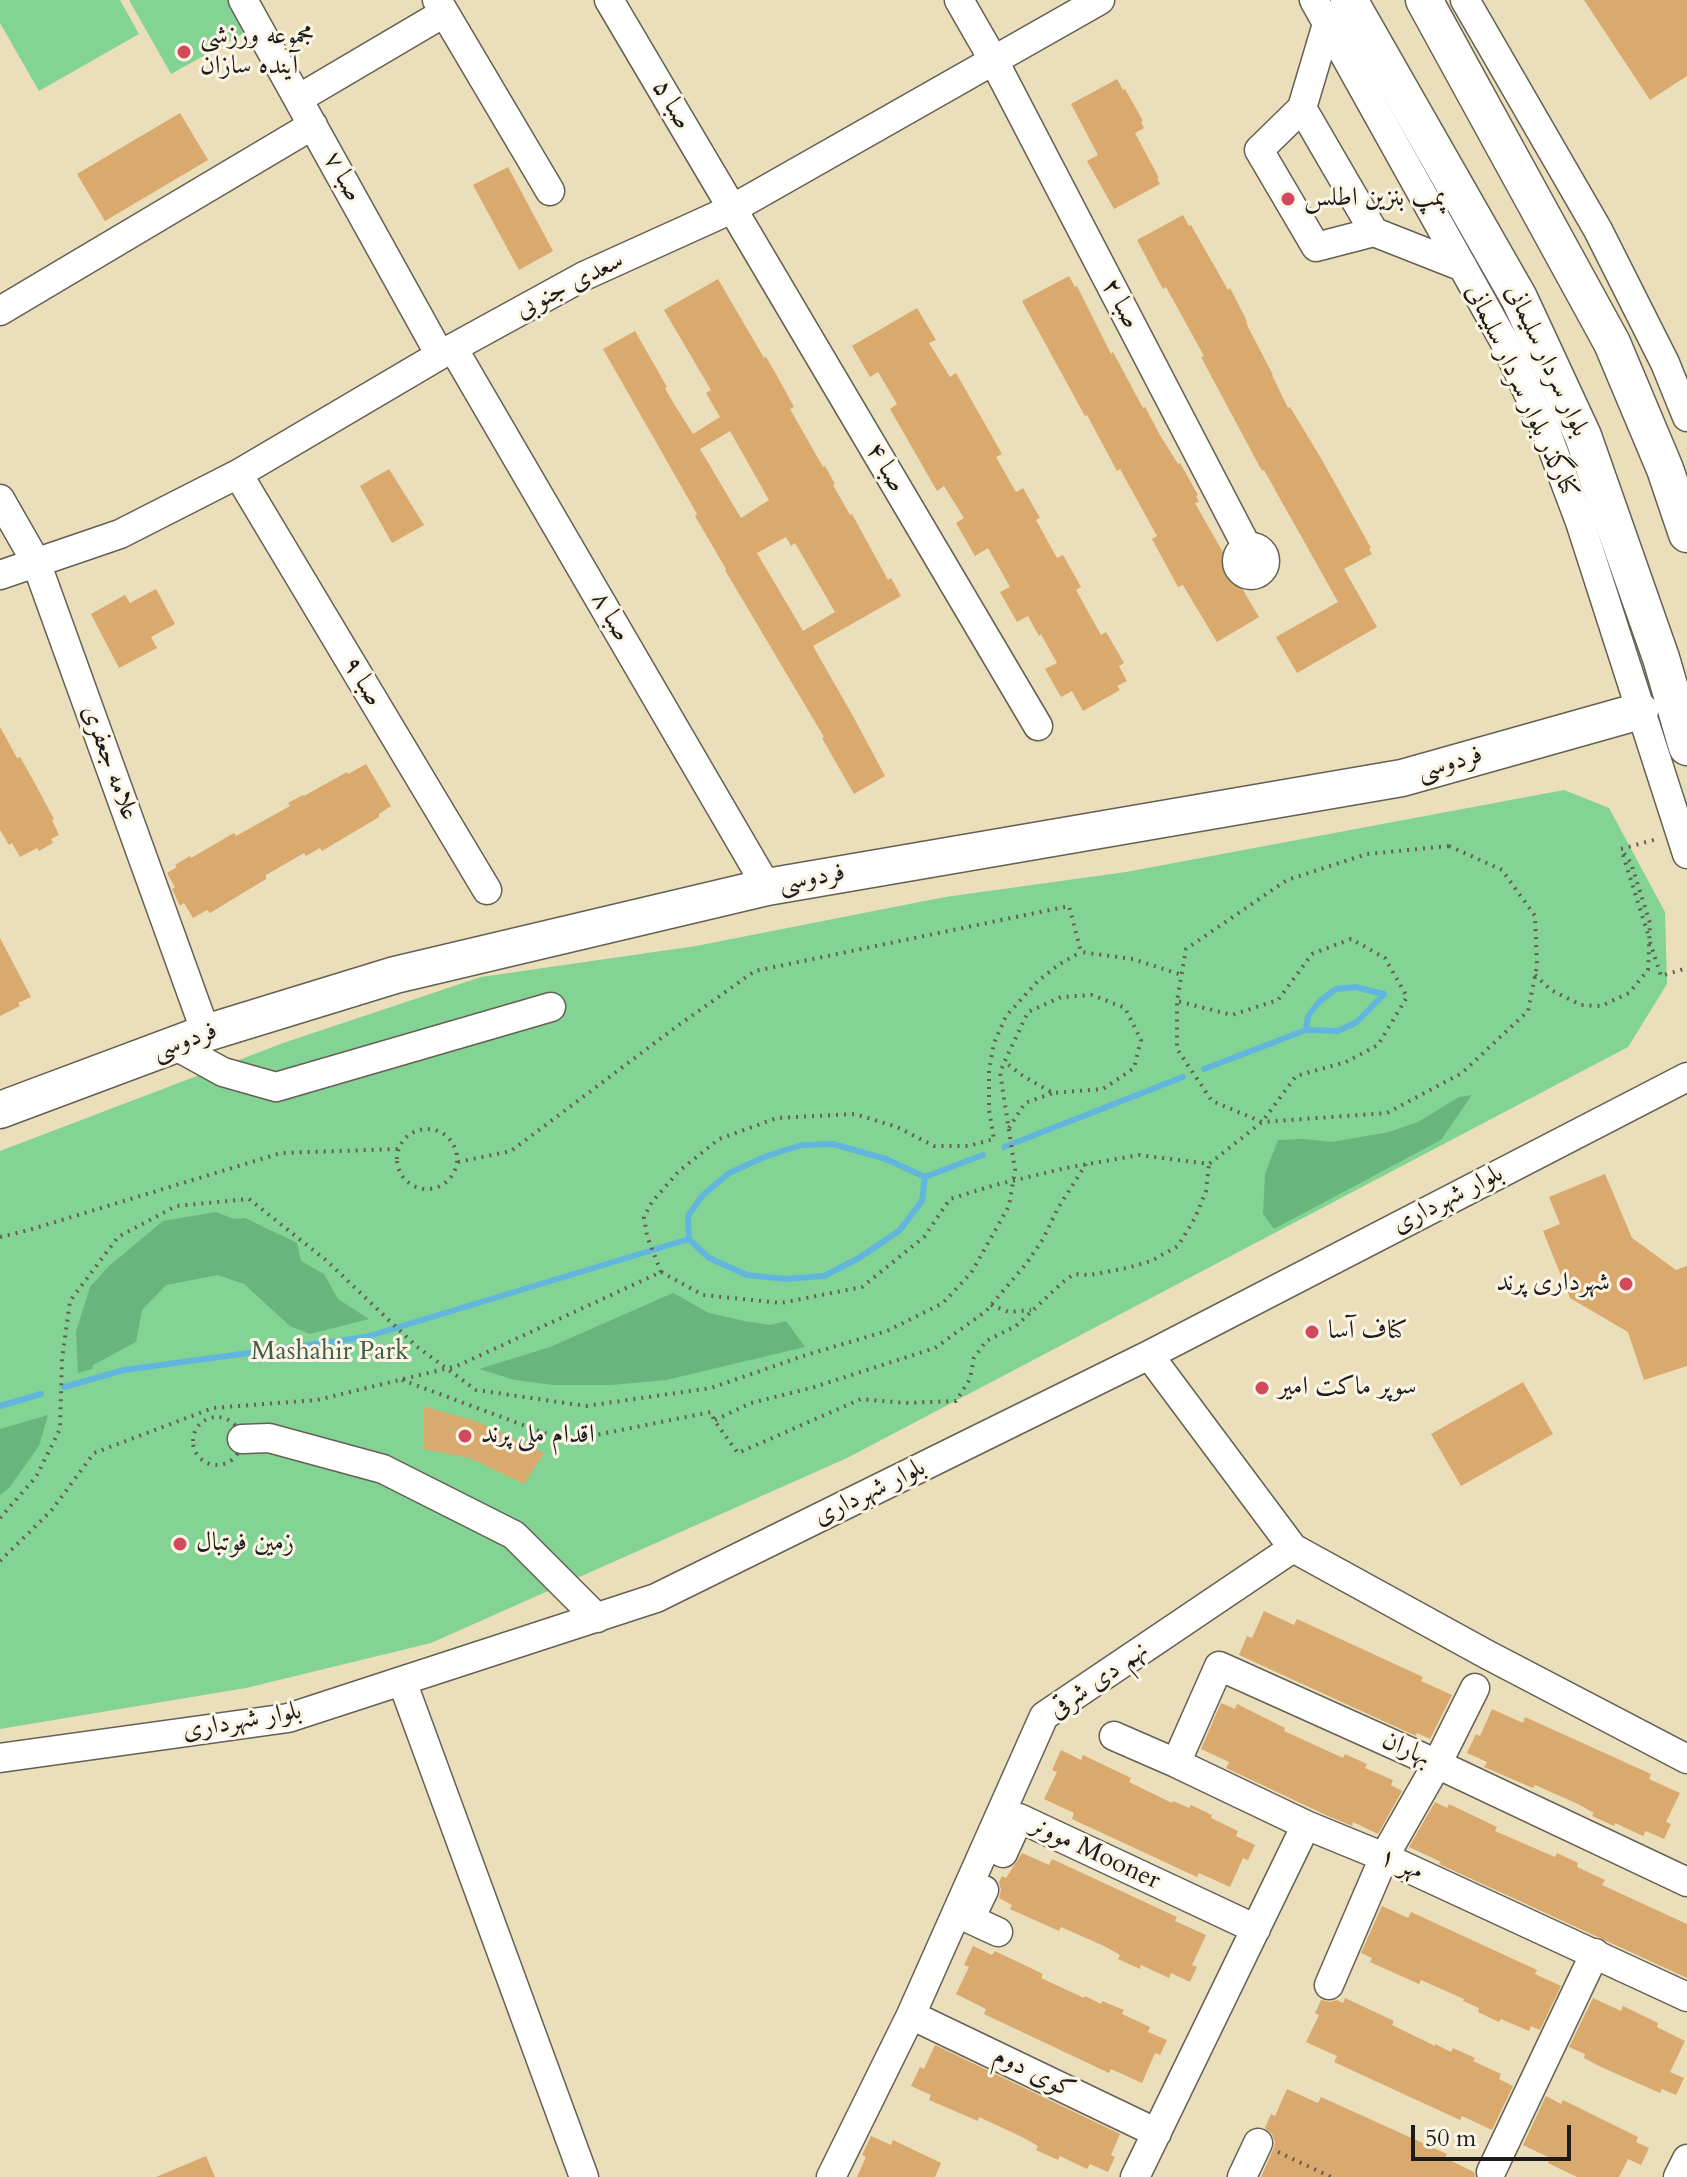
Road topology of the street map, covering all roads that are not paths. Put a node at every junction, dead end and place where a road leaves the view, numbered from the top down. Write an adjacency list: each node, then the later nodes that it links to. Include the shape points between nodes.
1 (243, 0): 10 (street, صبا ۷)
2 (609, 0): 14 (street, صبا ۵)
3 (959, 0): 9 (street, صبا ۲)
4 (1100, 0): 9 (street, سعدی جنوبی)
5 (1424, 0): 22 (main road, via 1612,343)
6 (1465, 0): 19 (street, via 1604,242)
7 (440, 6): 10 (street); 13 (street)
8 (1330, 8): 11 (street); 16 (street, کنارگذر بلوار سردار سلیمانی); 28 (main road, بلوار سردار سلیمانی, via 1519,298 1583,436)
9 (994, 61): 14 (street, سعدی جنوبی); 23 (street, صبا ۲)
10 (298, 99): 12 (street, صبا ۷)
11 (1302, 108): 15 (street); 15 (street, via 1259,150 1316,247)
12 (313, 125): 17 (street); 18 (street, صبا ۷)
13 (550, 191)
14 (732, 209): 18 (street, سعدی جنوبی, via 584,276); 27 (street, صبا ۴)
15 (1374, 232): 16 (street)
16 (1463, 267): 26 (street, کنارگذر بلوار سردار سلیمانی, via 1547,434)
17 (0, 311)
18 (447, 351): 20 (street, سعدی جنوبی); 30 (street, صبا ۸)
19 (1687, 417)
20 (238, 474): 24 (street, سعدی جنوبی, via 120,534); 31 (street, صبا ۹)
21 (0, 499): 24 (street, علامه جعفری)
22 (1687, 534)
23 (1247, 547)
24 (36, 562): 25 (street, سعدی جنوبی); 33 (street, علامه جعفری)
25 (0, 575)
26 (1640, 711): 29 (street, کنارگذر بلوار سردار سلیمانی); 30 (main road, فردوسی, via 1402,778)
27 (1038, 726)
28 (1687, 747)
29 (1685, 848)
30 (767, 887): 33 (main road, فردوسی, via 395,975)
31 (487, 890)
32 (551, 1007): 33 (street, via 276,1087 223,1072)
33 (190, 1039): 35 (main road, فردوسی)
34 (1687, 1077): 36 (street, بلوار شهرداری)
35 (0, 1110)
36 (1149, 1355): 38 (street); 39 (street, بلوار شهرداری, via 656,1598)
37 (242, 1439): 39 (street, via 301,1445 396,1475 514,1535)
38 (1293, 1548): 44 (street); 55 (street, نهم دی شرقی, via 1044,1716)
39 (597, 1618): 40 (street, بلوار شهرداری)
40 (402, 1681): 43 (street, بلوار شهرداری, via 288,1718); 60 (street)
41 (1475, 1688): 46 (street)
42 (1114, 1736): 45 (street, مهر ۱)
43 (0, 1758)
44 (1687, 1759)
45 (1176, 1763): 46 (street, بهاران, via 1219,1666); 47 (street, مهر ۱)
46 (1437, 1764): 48 (street); 49 (street, بهاران)
47 (1306, 1825): 48 (street, مهر ۱); 50 (street)
48 (1384, 1857): 52 (street, مهر ۱); 53 (street)
49 (1687, 1882)
50 (1256, 1929): 51 (street, موونر Mooner, via 1019,1818 970,1919); 56 (street)
51 (998, 1932)
52 (1595, 1953): 54 (street, مهر ۱); 59 (street)
53 (1329, 1985)
54 (1687, 1997)
55 (911, 2015): 56 (street, کوی دوم); 61 (street, نهم دی شرقی)
56 (1157, 2133): 62 (street)
57 (1258, 2143): 63 (street)
58 (1687, 2159): 64 (street)
59 (1491, 2172)
60 (584, 2177)
61 (831, 2177)
62 (1135, 2177)
63 (1242, 2177)
64 (1678, 2177)

